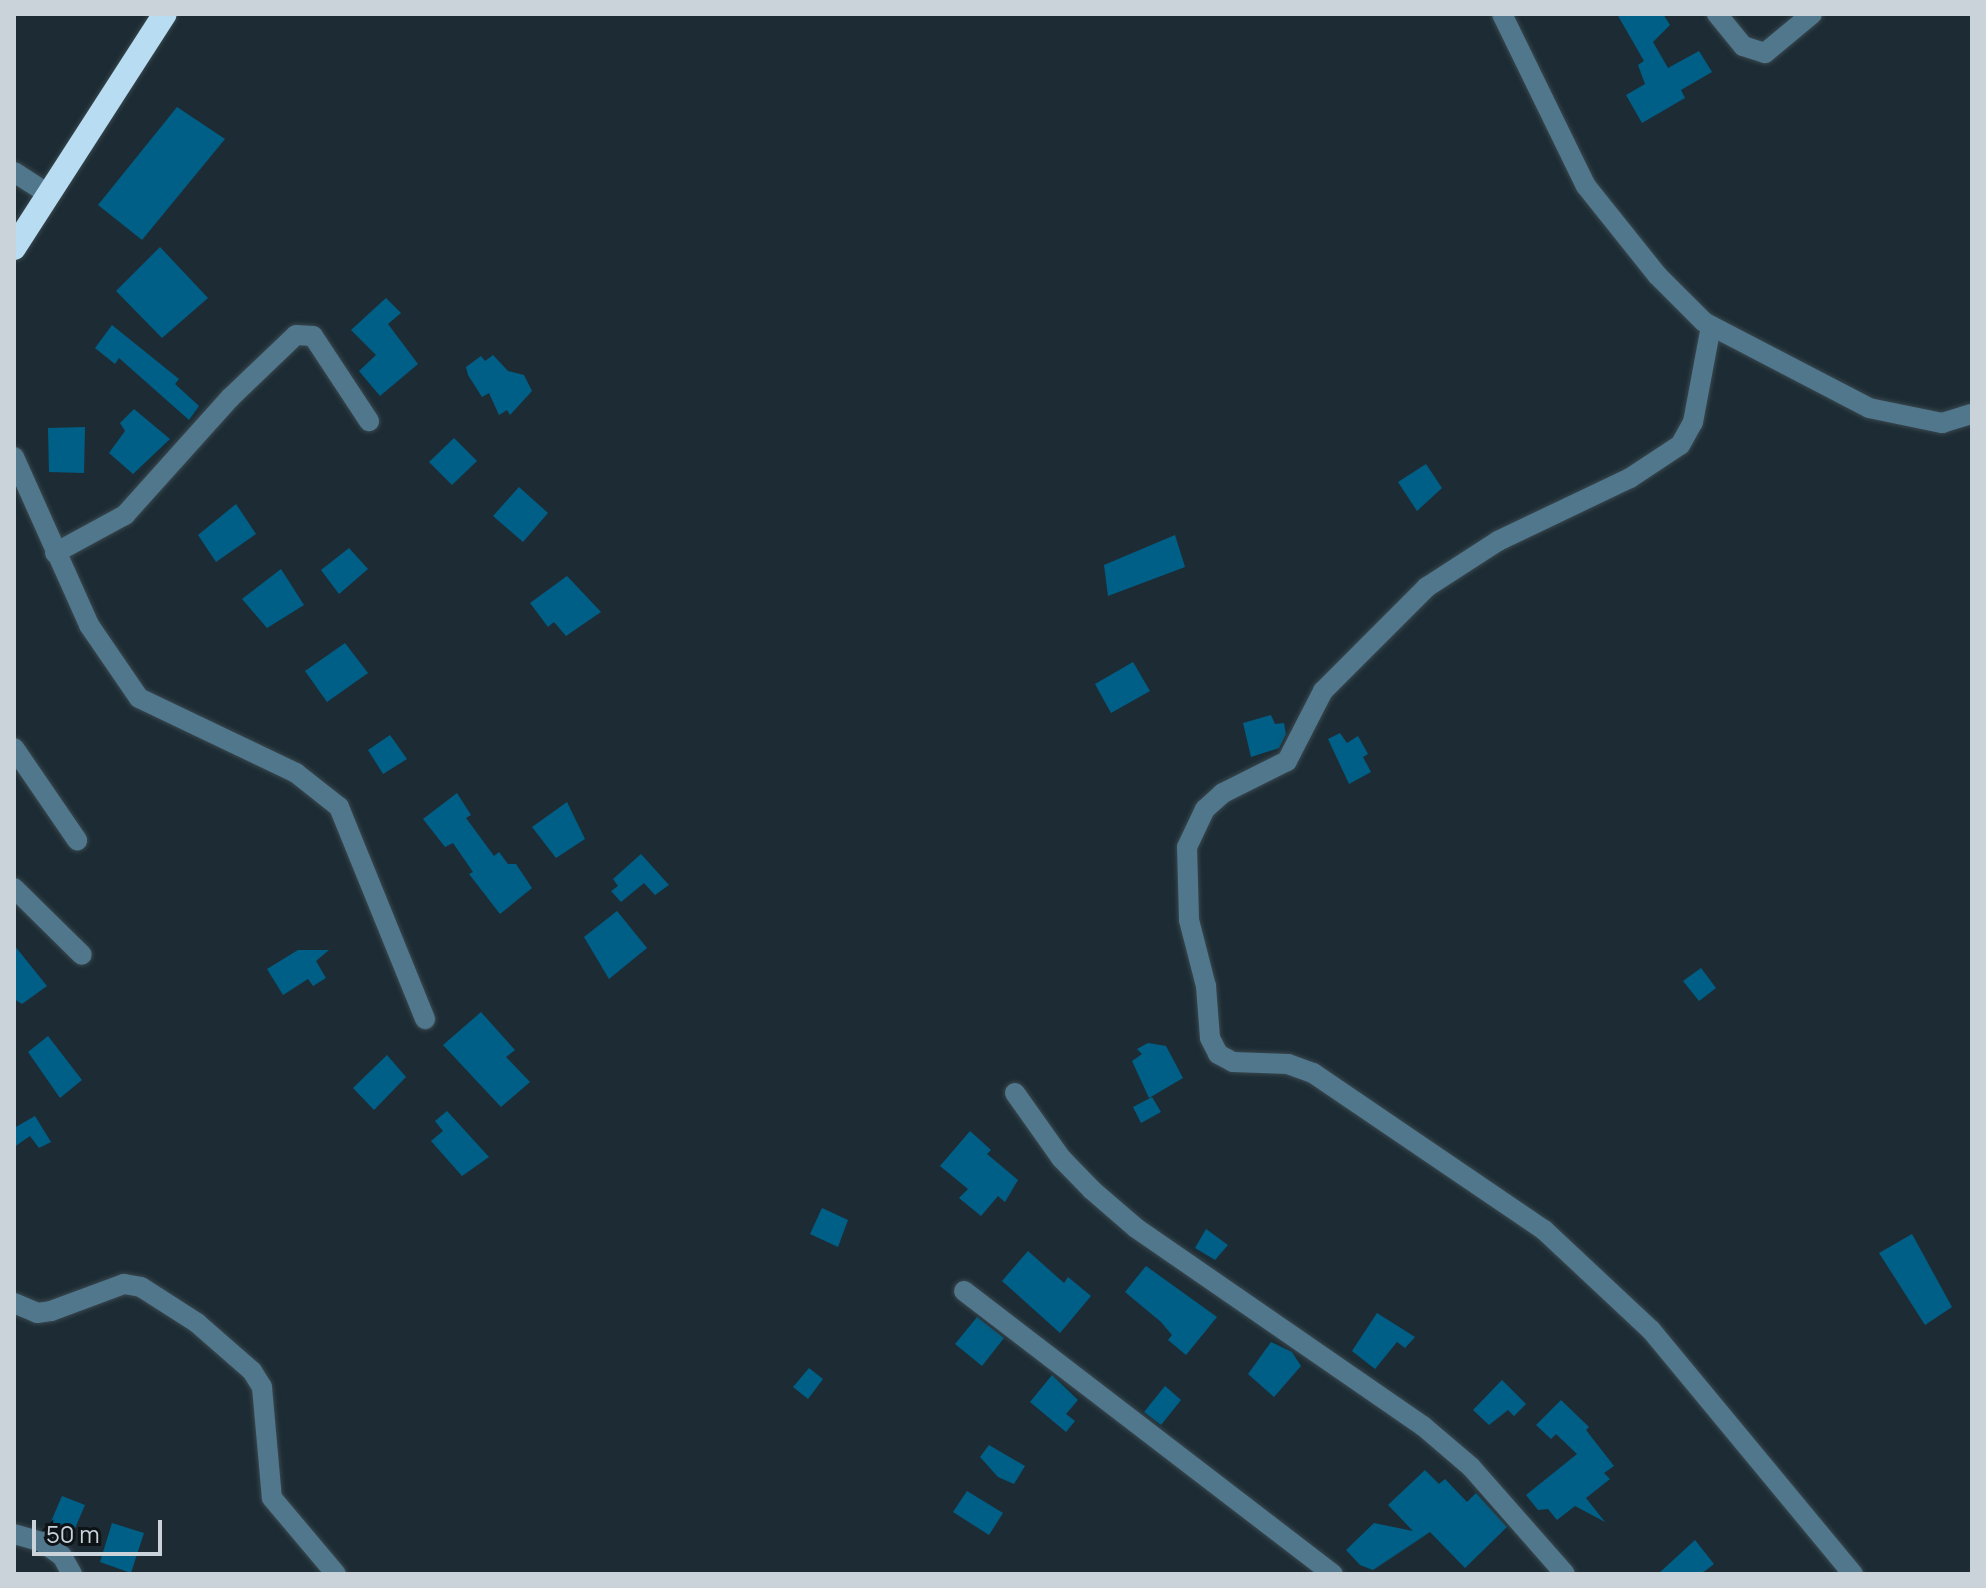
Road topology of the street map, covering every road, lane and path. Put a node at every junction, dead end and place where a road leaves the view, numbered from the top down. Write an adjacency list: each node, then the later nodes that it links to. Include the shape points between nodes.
1 (165, 14): 6 (highway)
2 (1502, 14): 8 (street, via 1586,186 1657,275)
3 (1717, 14): 4 (street, via 1743,46 1765,53)
4 (1812, 14)
5 (14, 172): 6 (street)
6 (48, 194): 7 (highway)
7 (14, 248)
8 (1711, 326): 9 (street, via 1869,408 1942,423); 26 (street, via 1693,422 1680,445 1630,478 1498,541 1427,587 1323,691 1287,761 1223,793 1205,809 1187,847 1189,920 1206,986 1210,1038 1218,1054 1233,1062 1288,1064 1313,1073 1544,1230 1651,1330)
9 (1972, 414)
10 (369, 421): 12 (street, via 313,336 296,335 230,398 125,515)
11 (14, 457): 12 (street)
12 (55, 553): 17 (street, via 89,625 139,698 296,773 339,807)
13 (14, 748): 14 (street)
14 (77, 840)
15 (14, 888): 16 (street)
16 (82, 955)
17 (425, 1019)
18 (1015, 1093): 25 (street, via 1061,1158 1092,1190 1136,1228 1423,1426 1471,1467)
19 (964, 1291): 24 (street)
20 (14, 1303): 23 (street, via 37,1313 51,1311 124,1284 141,1287 197,1323 252,1371 262,1387 272,1498)
21 (14, 1534): 22 (street, via 52,1549)
22 (72, 1574)
23 (336, 1574)
24 (1333, 1574)
25 (1565, 1574)
26 (1853, 1574)

